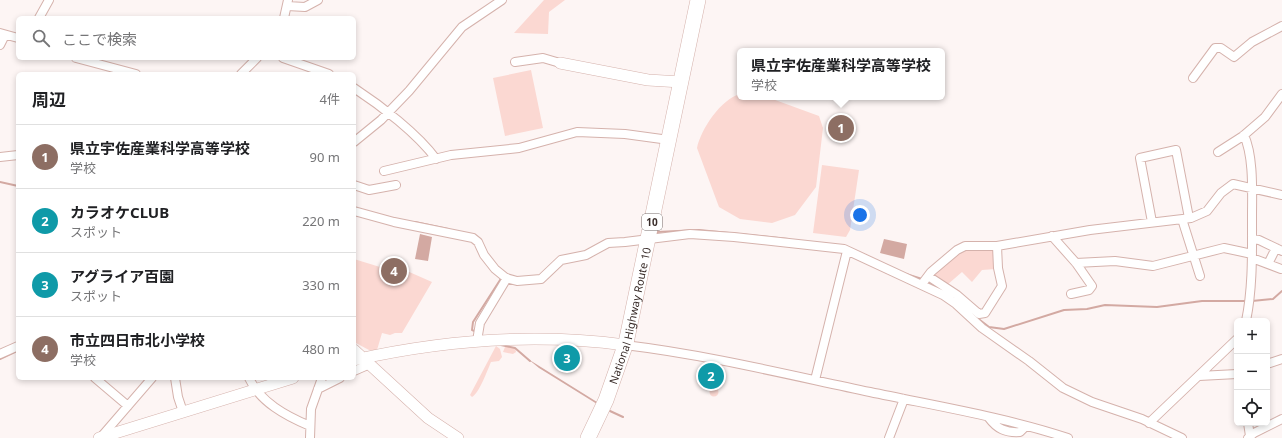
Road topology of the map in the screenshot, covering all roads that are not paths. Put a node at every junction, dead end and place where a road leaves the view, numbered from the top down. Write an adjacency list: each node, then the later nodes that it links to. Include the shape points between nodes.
1 (48, 0): 6 (street)
2 (318, 0): 5 (street, via 305,7)
3 (502, 0): 24 (street, via 462,27)
4 (698, 0): 21 (highway, National Highway Route 10 / 10)
5 (288, 3): 7 (street)
6 (41, 16)
7 (285, 16)
8 (1282, 26): 20 (street, via 1252,42 1236,56 1216,48)
9 (2, 34): 10 (street); 11 (street)
10 (16, 38)
11 (0, 45)
12 (84, 60): 17 (street)
13 (255, 60): 18 (street)
14 (289, 60): 19 (street)
15 (515, 62): 16 (street, via 543,58)
16 (560, 63): 21 (street, via 648,80)
17 (128, 72)
18 (243, 72)
19 (323, 72)
20 (1193, 78)
21 (681, 82): 27 (highway, National Highway Route 10 / 10)
22 (356, 89): 24 (street)
23 (1282, 94): 25 (street, via 1265,117)
24 (388, 113): 26 (street); 31 (street)
25 (1244, 135): 28 (street); 35 (street)
26 (356, 140)
27 (669, 140): 31 (street, via 625,134 577,132 519,148); 41 (highway, National Highway Route 10 / 10)
28 (1218, 152)
29 (16, 155): 30 (street)
30 (0, 158)
31 (436, 159): 32 (street)
32 (384, 171)
33 (396, 185): 34 (street, via 368,190)
34 (356, 186)
35 (1252, 189): 36 (street); 38 (street, via 1237,184 1230,185 1208,211); 42 (street)
36 (1282, 195)
37 (356, 212): 53 (street, via 473,238 479,243 490,264)
38 (1186, 219): 39 (street); 39 (street, via 1176,150 1140,158); 46 (street)
39 (1152, 222): 40 (street)
40 (1052, 236): 43 (street); 48 (street)
41 (649, 239): 45 (street, via 695,234 776,241); 53 (street, via 602,245 586,255 561,260 545,277 536,281); 59 (highway, National Highway Route 10 / 10)
42 (1252, 239): 44 (street); 47 (street)
43 (997, 246): 51 (street, via 961,247); 51 (street, via 1002,286 985,313 979,314)
44 (1279, 250): 49 (street)
45 (847, 251): 54 (street); 76 (street)
46 (1193, 255): 47 (street, via 1224,248); 48 (street, via 1153,266 1115,261); 52 (street)
47 (1252, 256): 49 (street); 56 (street)
48 (1076, 262): 55 (street, via 1092,286 1089,290)
49 (1268, 264): 50 (street)
50 (1281, 269)
51 (928, 276): 54 (street)
52 (1200, 276)
53 (507, 278): 57 (street, via 480,323)
54 (922, 284): 85 (street, via 950,300 982,328 1063,388 1087,400)
55 (1071, 294)
56 (1246, 318)
57 (476, 341): 59 (street, via 525,338); 63 (street, via 410,349)
58 (1234, 342): 67 (street)
59 (625, 345): 76 (street, via 685,354); 94 (highway, National Highway Route 10 / 10, via 606,400)
60 (16, 347): 61 (street)
61 (0, 354)
62 (1282, 358): 64 (street)
63 (362, 360): 65 (street); 93 (street, via 428,418)
64 (1270, 363)
65 (356, 368)
66 (1234, 374): 67 (street)
67 (1199, 376): 85 (street)
68 (97, 380): 81 (street)
69 (144, 380): 79 (street)
70 (150, 380): 79 (street)
71 (175, 380): 82 (street)
72 (250, 380): 78 (street)
73 (287, 380): 78 (street)
74 (321, 380): 77 (street)
75 (336, 380): 77 (street)
76 (815, 380): 80 (street)
77 (318, 389): 86 (street, via 311,409)
78 (255, 391): 82 (street); 86 (street, via 287,415)
79 (135, 398): 81 (street)
80 (904, 399): 83 (street); 95 (street)
81 (128, 406): 91 (street)
82 (183, 412): 91 (street)
83 (989, 418): 87 (street); 89 (street)
84 (1282, 419): 90 (street)
85 (1149, 422): 97 (street)
86 (310, 426): 92 (street)
87 (1026, 426): 89 (street, via 1020,432); 96 (street)
88 (1248, 426): 90 (street)
89 (1008, 435)
90 (1249, 437)
91 (101, 438)
92 (310, 438)
93 (458, 438)
94 (588, 438)
95 (889, 438)
96 (1068, 438)
97 (1182, 438)

